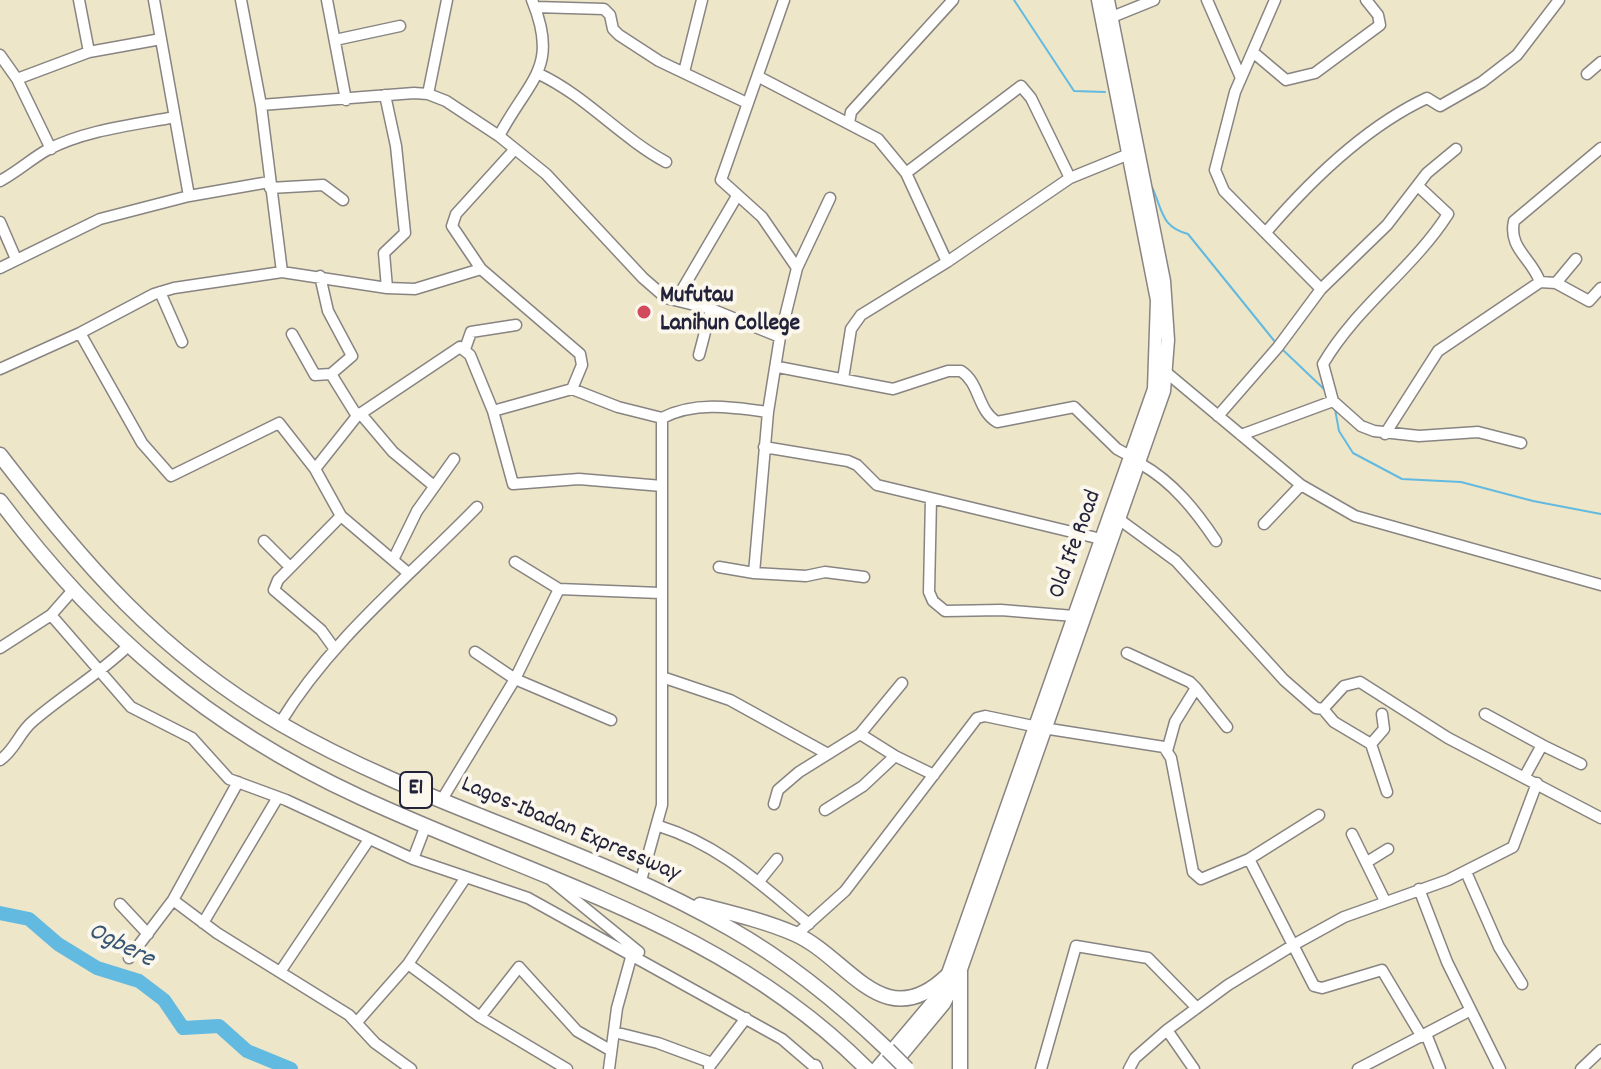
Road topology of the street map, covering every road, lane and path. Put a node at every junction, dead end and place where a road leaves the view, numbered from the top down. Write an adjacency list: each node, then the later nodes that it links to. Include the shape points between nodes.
1 (79, 0): 21 (street)
2 (154, 0): 19 (street)
3 (241, 0): 35 (street)
4 (327, 0): 20 (street)
5 (447, 0): 31 (street)
6 (702, 0): 25 (street)
7 (784, 0): 28 (street)
8 (953, 0): 37 (street, via 851,112)
9 (1098, 0): 43 (main road, Old Ife Road)
10 (1108, 0): 17 (main road, Old Ife Road)
11 (1154, 0): 17 (street)
12 (1207, 0): 29 (street)
13 (1275, 0): 22 (street)
14 (1366, 0): 22 (street, via 1380,25 1315,73 1286,80)
15 (1559, 0): 56 (street, via 1517,55 1491,76 1440,106 1427,98 1398,114 1309,186)
16 (534, 4): 25 (street, via 604,9 619,35); 26 (street, via 546,51)
17 (1112, 17): 55 (main road, Old Ife Road)
18 (400, 26): 20 (street)
19 (161, 39): 21 (street); 36 (street)
20 (335, 40): 33 (street)
21 (89, 52): 30 (street)
22 (1254, 53): 29 (street)
23 (0, 55): 30 (street)
24 (1601, 62): 27 (street)
25 (684, 72): 34 (street)
26 (539, 74): 38 (street); 44 (street, via 575,93)
27 (1587, 74)
28 (759, 77): 34 (street); 37 (street)
29 (1241, 78): 56 (street, via 1215,170 1224,191)
30 (17, 79): 40 (street)
31 (428, 94): 32 (street); 38 (street)
32 (385, 95): 33 (street); 67 (street, via 405,233 384,253)
33 (346, 100): 35 (street)
34 (747, 103): 51 (street, via 721,173 724,185)
35 (261, 105): 48 (street)
36 (175, 117): 40 (street); 50 (street)
37 (849, 123): 45 (street, via 878,139)
38 (499, 136): 41 (street)
39 (1601, 148): 65 (street, via 1514,221 1516,248)
40 (51, 149): 47 (street)
41 (515, 149): 62 (street, via 453,219 454,231); 71 (street, via 546,174 655,290)
42 (1456, 149): 49 (street)
43 (1129, 154): 46 (street); 55 (main road, Old Ife Road)
44 (666, 162)
45 (906, 173): 46 (street, via 1021,86); 59 (street)
46 (1070, 178): 59 (street)
47 (0, 181)
48 (270, 185): 50 (street); 53 (street, via 323,185); 63 (street)
49 (1418, 186): 69 (street, via 1387,225); 86 (street, via 1448,214 1335,344 1323,364)
50 (189, 196): 57 (street, via 100,219)
51 (737, 196): 61 (street, via 777,234); 71 (street)
52 (830, 198): 61 (street)
53 (343, 200)
54 (0, 222): 57 (street)
55 (1148, 224): 82 (main road, Old Ife Road, via 1167,306); 98 (main road, Old Ife Road, via 1158,340 1154,389)
56 (1267, 231): 69 (street)
57 (16, 259): 60 (street)
58 (1576, 259): 66 (street)
59 (947, 262): 84 (street, via 861,315 851,329)
60 (0, 268)
61 (797, 268): 76 (street)
62 (481, 269): 67 (street, via 434,285); 85 (street, via 580,354 582,365)
63 (282, 272): 64 (street); 70 (street)
64 (320, 276): 67 (street); 83 (street, via 328,311 352,356)
65 (1540, 282): 66 (street); 92 (street, via 1438,351)
66 (1556, 283): 68 (street, via 1589,301)
67 (387, 288)
68 (1601, 288)
69 (1321, 289): 90 (street)
70 (160, 292): 74 (street); 77 (street)
71 (676, 300): 72 (street)
72 (711, 309): 76 (street); 79 (street)
73 (516, 325): 78 (street, via 471,332)
74 (80, 333): 81 (street); 99 (street, via 142,443 171,476 279,423)
75 (292, 334): 83 (street, via 315,375)
76 (780, 337): 80 (street)
77 (182, 342)
78 (465, 349): 87 (street); 89 (street, via 454,348)
79 (699, 355)
80 (778, 367): 84 (street); 88 (street)
81 (0, 369)
82 (1167, 373): 90 (street); 98 (main road, Old Ife Road)
83 (331, 374): 89 (street)
84 (843, 379): 98 (street, via 893,389 961,371 997,422 1074,407)
85 (572, 389): 87 (street); 91 (street)
86 (1333, 401): 92 (street, via 1361,426); 93 (street)
87 (493, 411): 102 (street, via 513,484 579,479)
88 (768, 412): 91 (street, via 724,406); 95 (street)
89 (358, 414): 99 (street); 101 (street)
90 (1218, 416): 93 (street)
91 (662, 418): 102 (street)
92 (1385, 434): 94 (street, via 1478,432)
93 (1241, 435): 100 (street)
94 (1521, 443)
95 (764, 447): 103 (street, via 848,461 877,485); 117 (street)
96 (0, 455): 140 (highway, Lagos-Ibadan Expressway / E1, via 73,549 136,617)
97 (454, 459): 101 (street)
98 (1137, 461): 107 (main road, Old Ife Road); 109 (main road, Old Ife Road); 111 (street, via 1166,480)
99 (315, 469): 106 (street)
100 (1301, 485): 108 (street); 119 (street, via 1355,516)
101 (434, 486): 112 (street)
102 (662, 486): 122 (street)
103 (931, 498): 109 (street); 124 (street, via 927,573 937,606 945,611)
104 (0, 501): 121 (highway, Lagos-Ibadan Expressway / E1)
105 (477, 507): 116 (street)
106 (341, 516): 112 (street); 114 (street)
107 (1120, 520): 135 (main road, Old Ife Road); 136 (street, via 1176,561 1284,680)
108 (1264, 524)
109 (1101, 539): 124 (main road, Old Ife Road)
110 (264, 541): 114 (street)
111 (1216, 541)
112 (393, 560): 116 (street)
113 (515, 562): 120 (street)
114 (290, 567): 127 (street, via 274,590)
115 (719, 567): 117 (street)
116 (407, 572): 127 (street)
117 (754, 573): 118 (street)
118 (864, 577)
119 (1601, 585)
120 (559, 589): 122 (street); 132 (street)
121 (73, 590): 123 (street); 125 (highway, Lagos-Ibadan Expressway / E1)
122 (660, 593): 131 (street)
123 (51, 615): 126 (street); 130 (street)
124 (1074, 616): 135 (main road, Old Ife Road)
125 (127, 647): 130 (street); 162 (highway, Lagos-Ibadan Expressway / E1, via 261,745 359,797)
126 (0, 648)
127 (334, 648): 140 (street)
128 (475, 652): 132 (street)
129 (1127, 653): 134 (street)
130 (99, 673): 149 (street, via 33,721); 153 (street, via 131,707 192,738 229,779)
131 (662, 677): 147 (street, via 730,700); 163 (street)
132 (515, 679): 139 (street); 157 (street)
133 (902, 683): 143 (street)
134 (1196, 688): 142 (street); 146 (street, via 1175,722)
135 (1047, 703): 141 (main road, Old Ife Road)
136 (1323, 709): 144 (street, via 1334,722); 152 (street, via 1344,686 1360,682 1448,738)
137 (1382, 714): 144 (street, via 1384,729)
138 (1485, 714): 145 (street)
139 (611, 720)
140 (280, 723): 157 (highway, Lagos-Ibadan Expressway / E1)
141 (1038, 727): 146 (street, via 1156,744); 151 (street, via 977,718); 191 (main road, Old Ife Road)
142 (1227, 727)
143 (860, 734): 147 (street); 148 (street)
144 (1371, 744): 155 (street)
145 (1542, 745): 150 (street); 152 (street)
146 (1167, 751): 169 (street, via 1195,875 1210,877)
147 (826, 753): 158 (street, via 778,790)
148 (895, 756): 151 (street); 159 (street, via 863,786)
149 (0, 760)
150 (1581, 764)
151 (934, 775): 182 (street, via 845,891)
152 (1525, 776): 154 (street)
153 (238, 782): 156 (street); 178 (street)
154 (1537, 783): 161 (street); 171 (street, via 1517,842)
155 (1387, 792)
156 (278, 797): 165 (street); 181 (street)
157 (441, 801): 175 (highway, Lagos-Ibadan Expressway / E1)
158 (774, 804)
159 (825, 810)
160 (1319, 815): 169 (street)
161 (1601, 818)
162 (426, 825): 167 (street); 172 (highway, Lagos-Ibadan Expressway / E1)
163 (659, 826): 174 (street, via 698,839); 175 (street)
164 (1352, 834): 170 (street)
165 (368, 841): 167 (street); 190 (street)
166 (1388, 849): 170 (street)
167 (413, 859): 173 (street)
168 (777, 859): 174 (street)
169 (1249, 859): 185 (street)
170 (1367, 862): 179 (street)
171 (1466, 872): 176 (street); 192 (street, via 1499,947)
172 (542, 873): 189 (street); 206 (highway, Lagos-Ibadan Expressway / E1, via 740,966 801,1009)
173 (466, 877): 186 (street, via 528,898); 188 (street)
174 (760, 880): 182 (street)
175 (640, 884): 177 (highway, Lagos-Ibadan Expressway / E1)
176 (1419, 889): 179 (street); 194 (street)
177 (672, 899): 184 (highway); 211 (highway, Lagos-Ibadan Expressway / E1, bridge, via 777,957 846,1010)
178 (173, 900): 181 (street); 183 (street)
179 (1385, 901): 185 (street)
180 (120, 904): 183 (street)
181 (203, 923): 190 (street)
182 (809, 924): 184 (street)
183 (148, 934): 187 (street)
184 (796, 935): 191 (highway, via 874,994 890,999 928,993)
185 (1295, 944): 193 (street); 200 (street, via 1318,988 1382,970)
186 (632, 954): 189 (street); 199 (street)
187 (129, 958)
188 (408, 964): 195 (street); 197 (street)
189 (659, 968): 196 (street)
190 (280, 972): 197 (street)
191 (954, 974): 204 (highway); 206 (main road, Old Ife Road); 210 (main road, Old Ife Road, via 944,1004)
192 (1522, 984)
193 (1197, 1008): 198 (street); 212 (street, via 1148,958 1076,946)
194 (1469, 1011): 200 (street); 217 (street)
195 (480, 1017): 201 (street, via 519,967 577,1031); 208 (street)
196 (746, 1018): 203 (street); 205 (street, via 800,1051)
197 (357, 1022): 207 (street, via 375,1043)
198 (1167, 1030): 213 (street); 214 (street)
199 (614, 1032): 201 (street); 203 (street, via 658,1043)
200 (1424, 1036): 215 (street); 216 (street)
201 (610, 1050): 209 (street)
202 (1601, 1050): 218 (street)
203 (710, 1066)
204 (962, 1067)
205 (816, 1068)
206 (869, 1068)
207 (411, 1069)
208 (567, 1069)
209 (609, 1069)
210 (890, 1069)
211 (907, 1069)
212 (1041, 1069)
213 (1129, 1069)
214 (1194, 1069)
215 (1358, 1069)
216 (1440, 1069)
217 (1500, 1069)
218 (1581, 1069)

